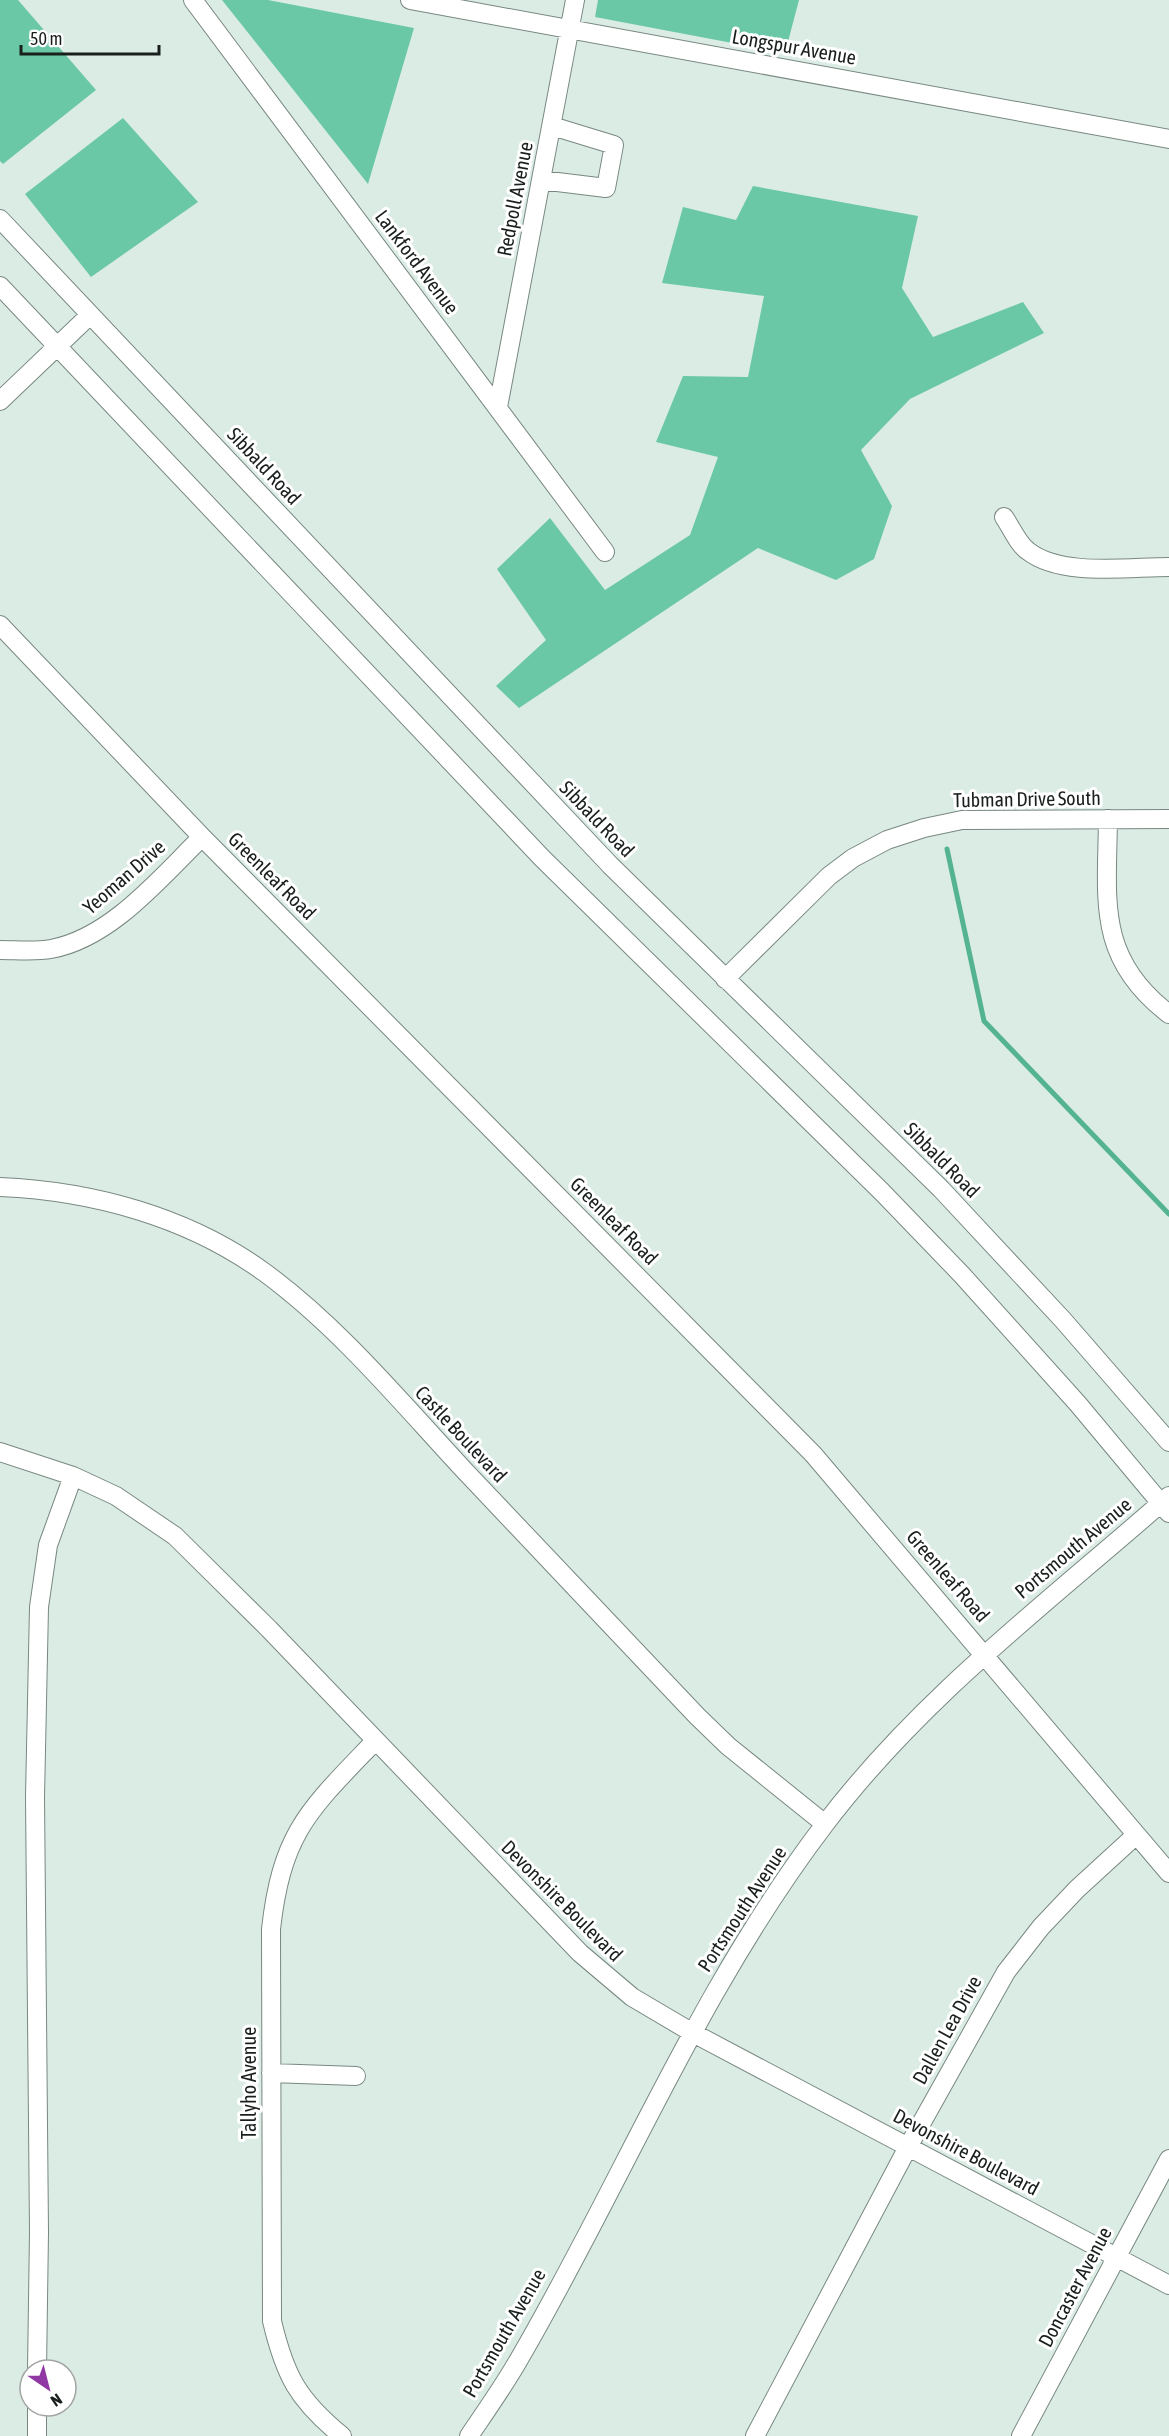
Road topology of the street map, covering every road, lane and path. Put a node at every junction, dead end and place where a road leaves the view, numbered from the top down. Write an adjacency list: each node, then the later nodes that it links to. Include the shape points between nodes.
1 (193, 0): 13 (street, Lankford Avenue)
2 (410, 0): 4 (street, Longspur Avenue)
3 (575, 0): 4 (street, Redpoll Avenue)
4 (569, 29): 5 (street, Redpoll Avenue); 6 (street, Longspur Avenue)
5 (552, 126): 7 (street, Redpoll Avenue); 7 (street, via 614,145 606,188)
6 (1169, 139)
7 (541, 180): 13 (street, Redpoll Avenue)
8 (0, 219): 10 (street, Sibbald Road)
9 (0, 286): 11 (street)
10 (90, 315): 11 (street); 22 (street, Sibbald Road, via 595,849)
11 (58, 346): 12 (street); 28 (street, via 542,858 954,1267)
12 (0, 401)
13 (498, 407): 15 (street, Lankford Avenue)
14 (1004, 517): 16 (street, via 1026,551 1051,563 1078,568)
15 (605, 552)
16 (1169, 567)
17 (0, 625): 20 (street, Greenleaf Road)
18 (1108, 819): 19 (street, Tubman Drive South); 22 (street, Tubman Drive South, via 962,820 887,840 829,876); 23 (street, via 1107,908 1111,933 1135,983)
19 (1169, 819)
20 (202, 837): 21 (street, Yeoman Drive, via 115,920 93,934 49,950); 29 (street, Greenleaf Road, via 813,1454)
21 (0, 950)
22 (725, 979): 25 (street, Sibbald Road, via 941,1189)
23 (1169, 1014)
24 (0, 1187): 31 (street, Castle Boulevard, via 71,1194 155,1215 231,1251 263,1272 333,1331 697,1716 736,1754)
25 (1169, 1442)
26 (0, 1452): 27 (street, Devonshire Boulevard)
27 (73, 1476): 30 (street, Devonshire Boulevard, via 116,1496 175,1536); 41 (street, via 48,1545 39,1618 35,1797)
28 (1166, 1504): 29 (street, Portsmouth Avenue)
29 (984, 1653): 31 (street, Portsmouth Avenue, via 873,1766); 32 (street, Greenleaf Road)
30 (375, 1741): 34 (street, Devonshire Boulevard, via 580,1953 632,1996); 35 (street, Tallyho Avenue, via 318,1800 285,1855 271,1929)
31 (825, 1824): 34 (street, Portsmouth Avenue, via 754,1925)
32 (1136, 1835): 33 (street, Greenleaf Road); 37 (street, Dallen Lea Drive, via 1077,1889 1006,1972)
33 (1169, 1874)
34 (693, 2033): 37 (street, Devonshire Boulevard); 45 (street, Portsmouth Avenue, via 518,2362)
35 (272, 2073): 36 (street); 44 (street, Tallyho Avenue, via 272,2321 281,2361 297,2391)
36 (356, 2076)
37 (908, 2147): 39 (street, Devonshire Boulevard); 46 (street, Dallen Lea Drive)
38 (1169, 2159): 39 (street, Doncaster Avenue)
39 (1116, 2257): 40 (street, Devonshire Boulevard); 47 (street, Doncaster Avenue)
40 (1169, 2285)
41 (37, 2358)
42 (37, 2418): 43 (street)
43 (37, 2436)
44 (342, 2436)
45 (469, 2436)
46 (755, 2436)
47 (1021, 2436)

